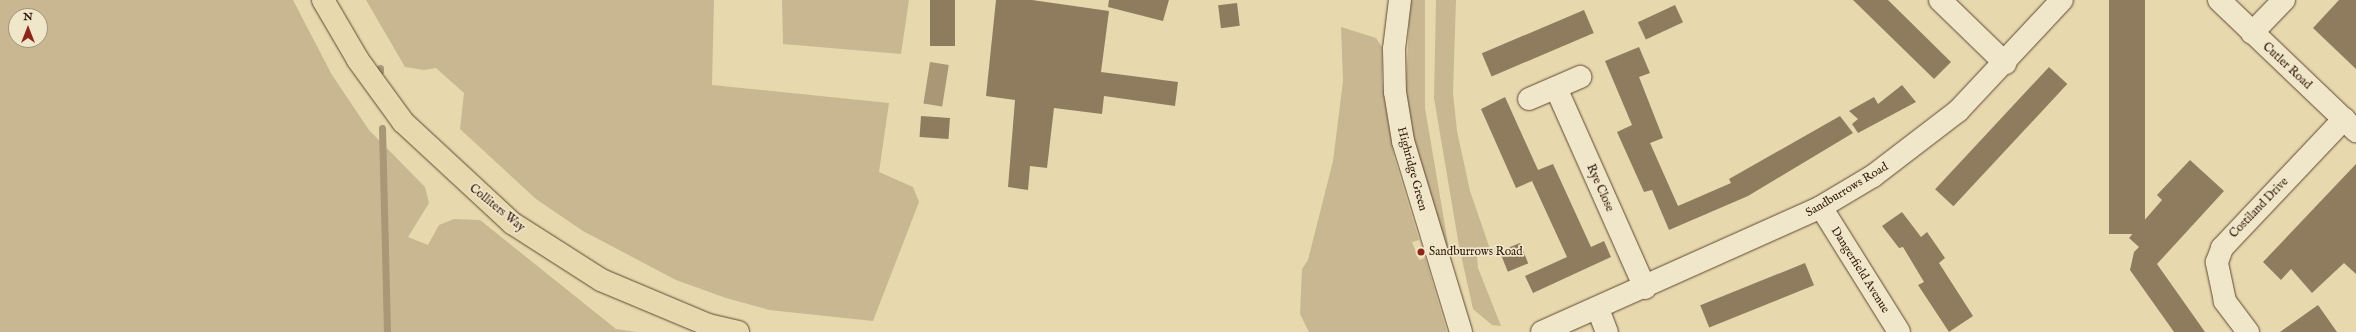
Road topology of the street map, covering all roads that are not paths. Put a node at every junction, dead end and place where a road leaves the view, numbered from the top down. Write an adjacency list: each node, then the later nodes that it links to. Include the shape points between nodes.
1 (323, 0): 16 (highway, Colliters Way, via 358,60 403,122 512,223 601,280 708,325)
2 (1400, 0): 17 (street, Highridge Green, via 1394,49 1395,85 1403,141)
3 (1940, 0): 8 (street)
4 (2062, 0): 8 (street, Sandburrows Road)
5 (2219, 0): 7 (street, Cutler Road)
6 (2284, 0): 7 (street)
7 (2252, 33): 12 (street, Cutler Road)
8 (2006, 63): 13 (street, Sandburrows Road, via 1958,111 1913,147)
9 (1580, 77): 10 (street)
10 (1556, 88): 11 (street); 14 (street, Rye Close)
11 (1529, 100)
12 (2350, 125): 21 (street, Costiland Drive, via 2222,248 2217,262 2225,301)
13 (1821, 208): 14 (street, Sandburrows Road); 20 (street, Dangerfield Avenue)
14 (1645, 288): 15 (street, Sandburrows Road)
15 (1598, 310): 18 (street, Sandburrows Road); 19 (street)
16 (738, 332)
17 (1461, 332)
18 (1542, 332)
19 (1607, 332)
20 (1899, 332)
21 (2248, 332)

